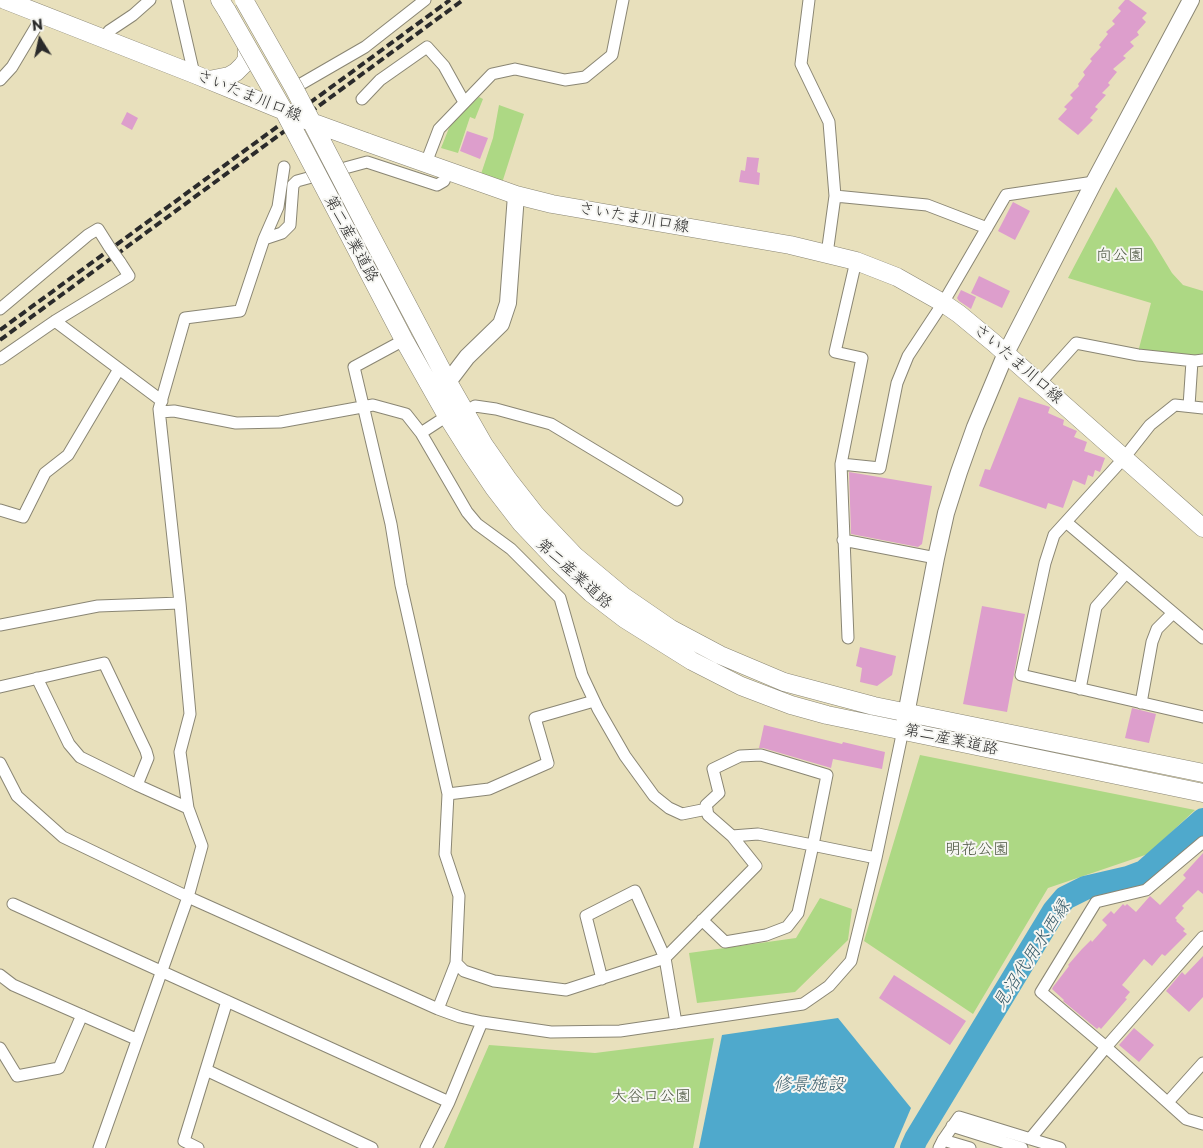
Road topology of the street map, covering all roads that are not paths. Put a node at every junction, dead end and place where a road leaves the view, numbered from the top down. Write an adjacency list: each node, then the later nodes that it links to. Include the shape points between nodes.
1 (5, 0): 10 (main road, さいたま川口線)
2 (150, 0): 11 (street, via 109,31)
3 (177, 0): 13 (street)
4 (244, 0): 15 (main road, 第二産業道路, bridge)
5 (426, 0): 15 (street, via 365,47)
6 (623, 0): 17 (street, via 612,55 585,77 565,80 515,69 492,74)
7 (809, 0): 25 (street, via 801,64 829,122)
8 (1191, 0): 23 (street)
9 (224, 6): 12 (main road, 第二産業道路, bridge)
10 (43, 15): 11 (main road, さいたま川口線); 14 (street, via 12,67)
11 (106, 40): 13 (main road, さいたま川口線)
12 (247, 47): 13 (main road, via 246,59 236,72 229,76); 18 (main road, 第二産業道路, bridge)
13 (202, 77): 18 (main road, さいたま川口線, bridge)
14 (0, 80)
15 (294, 88): 19 (main road, 第二産業道路, bridge)
16 (362, 98): 17 (street, via 380,80 427,47 444,66)
17 (464, 102): 20 (street, via 439,129)
18 (284, 111): 19 (main road, さいたま川口線, bridge); 34 (main road, 第二産業道路, bridge)
19 (311, 122): 20 (main road, さいたま川口線, bridge); 39 (main road, 第二産業道路, bridge)
20 (426, 163): 22 (main road, さいたま川口線)
21 (284, 167): 27 (street, via 278,207)
22 (448, 171): 24 (main road, さいたま川口線); 27 (street, via 444,181 437,185 367,162 296,181 290,225 282,233)
23 (1094, 182): 26 (street, via 1006,196); 35 (street)
24 (516, 194): 28 (main road, さいたま川口線, via 583,210); 39 (street, via 508,303 501,324 467,357)
25 (835, 196): 26 (street, via 927,205); 28 (street)
26 (987, 228): 31 (street)
27 (264, 239): 42 (street, via 240,311 185,318)
28 (827, 254): 29 (main road, さいたま川口線)
29 (856, 261): 31 (main road, さいたま川口線, via 897,278); 49 (street, via 835,352 862,358)
30 (5, 298): 32 (street); 33 (street, bridge, via 98,229 129,276)
31 (943, 303): 35 (main road, さいたま川口線); 49 (street, via 908,356 897,382 880,468)
32 (0, 309)
33 (55, 322): 36 (street); 38 (street)
34 (404, 340): 43 (street, via 354,368); 46 (main road, 第二産業道路)
35 (1006, 353): 40 (main road, さいたま川口線); 55 (street, via 959,472)
36 (0, 359)
37 (1197, 360): 40 (street, via 1138,355 1076,342); 41 (street)
38 (119, 369): 42 (street); 51 (street, via 68,456 45,473 23,517)
39 (448, 382): 45 (main road, 第二産業道路)
40 (1040, 383): 48 (main road, さいたま川口線)
41 (1189, 406): 44 (street); 48 (street, via 1175,405 1150,425)
42 (161, 407): 43 (street, via 236,423 280,422); 57 (street)
43 (362, 407): 47 (street, via 373,405 406,414); 74 (street, via 391,524 401,585)
44 (1203, 408)
45 (465, 412): 50 (street, via 475,406 550,424); 67 (main road, 第二産業道路, via 501,470 536,515 575,556 623,596 671,629 784,682)
46 (447, 416): 47 (street); 69 (main road, 第二産業道路, via 470,454 521,524 591,593 625,619 692,661 741,686 827,715)
47 (421, 433): 65 (street, via 477,524 511,549 560,598 582,675)
48 (1124, 458): 52 (street); 53 (main road, さいたま川口線)
49 (841, 464): 54 (street)
50 (677, 500)
51 (0, 510)
52 (1066, 522): 56 (street); 64 (street, via 1054,535 1045,563 1021,675)
53 (1203, 528)
54 (843, 540): 55 (street); 60 (street)
55 (936, 558): 67 (street)
56 (1126, 573): 58 (street); 64 (street, via 1096,607)
57 (180, 603): 59 (street, via 98,606); 75 (street, via 190,714 180,752)
58 (1173, 613): 61 (street); 66 (street, via 1157,629 1152,642)
59 (0, 625)
60 (848, 638)
61 (1203, 638)
62 (38, 678): 63 (street); 72 (street, via 69,744 80,757); 72 (street, via 104,663 148,758)
63 (0, 687)
64 (1080, 689): 66 (street)
65 (594, 701): 74 (street, via 535,718 548,763 489,789); 76 (street, via 625,756 654,796 682,814)
66 (1141, 703): 68 (street)
67 (906, 712): 69 (street); 71 (main road, 第二産業道路)
68 (1203, 717)
69 (903, 730): 73 (main road, 第二産業道路); 80 (street)
70 (0, 763): 81 (street, via 16,796 63,836)
71 (1203, 773)
72 (137, 785): 75 (street)
73 (1203, 793)
74 (448, 794): 86 (street, via 445,854 460,896)
75 (188, 808): 81 (street, via 202,846)
76 (707, 809): 77 (street, via 708,815); 79 (street, via 706,805 719,793 713,769 740,756 761,755 826,775)
77 (732, 836): 79 (street, via 758,834); 83 (street, via 756,866)
78 (1203, 842): 96 (street, via 1146,890 1096,902 1041,992)
79 (813, 845): 80 (street); 83 (street, via 798,913 787,927 766,935 725,942)
80 (876, 858): 94 (street, via 851,961 829,986 803,1004)
81 (188, 897): 87 (street); 91 (street)
82 (13, 904): 87 (street)
83 (702, 920): 85 (street)
84 (1203, 937): 96 (street)
85 (665, 958): 89 (street); 89 (street, via 635,891 586,916); 94 (street)
86 (456, 963): 89 (street, via 464,971 494,981 566,990); 91 (street)
87 (162, 972): 90 (street); 95 (street)
88 (0, 975): 92 (street)
89 (602, 979)
90 (227, 1001): 99 (street); 100 (street)
91 (438, 1010): 93 (street)
92 (82, 1015): 95 (street); 97 (street, via 59,1068 18,1076)
93 (482, 1022): 94 (street, via 551,1032 620,1031); 100 (street)
94 (676, 1023)
95 (136, 1039): 106 (street)
96 (1106, 1047): 101 (street); 104 (street)
97 (0, 1048)
98 (1203, 1063): 101 (street)
99 (206, 1070): 107 (street, via 184,1141); 108 (street)
100 (450, 1102): 109 (street)
101 (1168, 1102): 103 (street, via 1186,1119)
102 (956, 1122): 104 (street); 105 (street); 111 (street)
103 (1203, 1124)
104 (1030, 1138): 112 (street)
105 (941, 1144): 110 (street)
106 (99, 1148)
107 (198, 1148)
108 (372, 1148)
109 (426, 1148)
110 (970, 1148)
111 (1022, 1148)
112 (1060, 1148)

